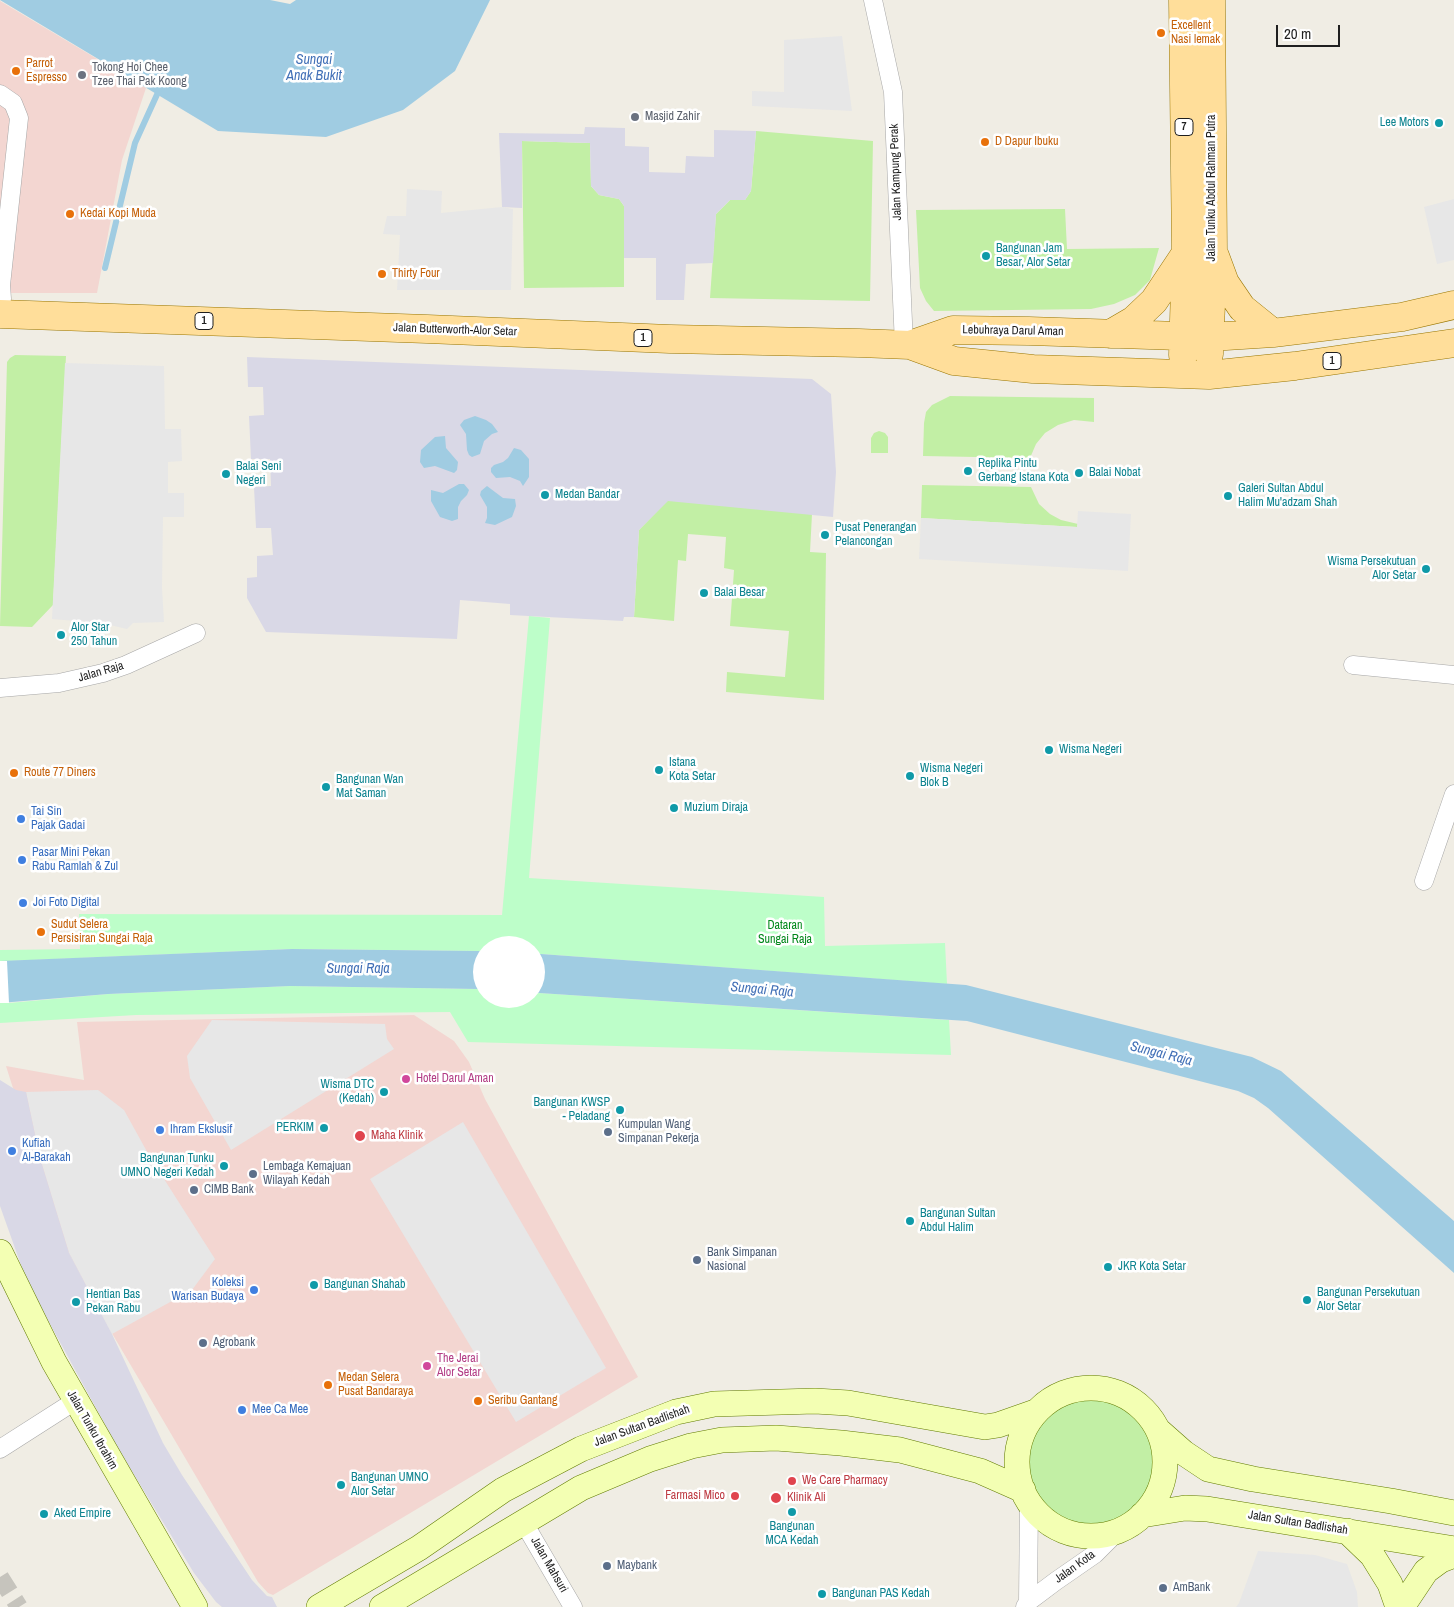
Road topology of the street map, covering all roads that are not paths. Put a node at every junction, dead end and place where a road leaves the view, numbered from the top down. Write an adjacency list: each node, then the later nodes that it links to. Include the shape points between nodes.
1 (873, 0): 14 (street, Jalan Kampung Perak, via 893,92)
2 (1183, 0): 5 (main road, Jalan Tunku Abdul Rahman Putra / 7)
3 (1212, 0): 6 (main road, Jalan Tunku Abdul Rahman Putra / 7)
4 (0, 94): 7 (street, via 13,103 19,118)
5 (1186, 253): 11 (main road, via 1154,301 1134,320); 12 (main road, Jalan Tunku Abdul Rahman Putra / 7)
6 (1213, 253): 10 (main road, via 1225,282 1242,308); 12 (main road, Jalan Tunku Abdul Rahman Putra / 7)
7 (0, 302)
8 (1454, 305): 10 (main road, Lebuhraya Darul Aman / 1, via 1402,317)
9 (0, 314): 14 (main road, Jalan Butterworth-Alor Setar / 1)
10 (1273, 333): 12 (main road, Lebuhraya Darul Aman / 1)
11 (1110, 334): 12 (main road, Lebuhraya Darul Aman / 1); 14 (main road, Lebuhraya Darul Aman / 1, via 953,330)
12 (1197, 336): 15 (main road, Jalan Tunku Abdul Rahman Putra / 7)
13 (1454, 343): 15 (main road, 1, via 1334,361)
14 (907, 345): 15 (main road, 1, via 954,361 1033,369)
15 (1196, 374)
16 (196, 633): 19 (street, Jalan Raja, via 103,674 59,683)
17 (1353, 665): 18 (street)
18 (1454, 675)
19 (0, 688)
20 (1454, 794): 21 (street)
21 (1424, 882)
22 (0, 1252): 23 (main road, Jalan Tunku Ibrahim)
23 (75, 1401): 26 (street); 36 (main road, Jalan Tunku Ibrahim)
24 (1035, 1412): 25 (main road, via 1064,1392 1091,1387 1118,1392 1142,1408); 27 (main road, via 1023,1432 1017,1455 1017,1471); 37 (main road, Jalan Sultan Badlishah, via 984,1427 848,1403 815,1401 714,1404 676,1412 581,1449 502,1490 418,1548)
25 (1158, 1430): 28 (main road, via 1208,1469); 29 (main road, via 1163,1445 1164,1475 1156,1497)
26 (0, 1449)
27 (1026, 1496): 30 (main road, via 971,1468 900,1450 776,1438 722,1440 650,1459 582,1488); 31 (main road, via 1047,1520 1069,1532 1095,1536); 35 (street, Jalan Kota)
28 (1454, 1513)
29 (1142, 1515): 31 (main road); 32 (main road, Jalan Sultan Badlishah, via 1185,1508 1207,1509)
30 (524, 1522): 38 (main road); 39 (street, Jalan Mahsuri)
31 (1120, 1530): 35 (street, Jalan Kota, via 1095,1554)
32 (1347, 1531): 33 (main road, Jalan Sultan Badlishah); 40 (main road, via 1372,1555)
33 (1454, 1549)
34 (1454, 1554): 40 (main road, via 1426,1571)
35 (1027, 1604)
36 (195, 1606)
37 (319, 1607)
38 (382, 1607)
39 (573, 1607)
40 (1400, 1607)

